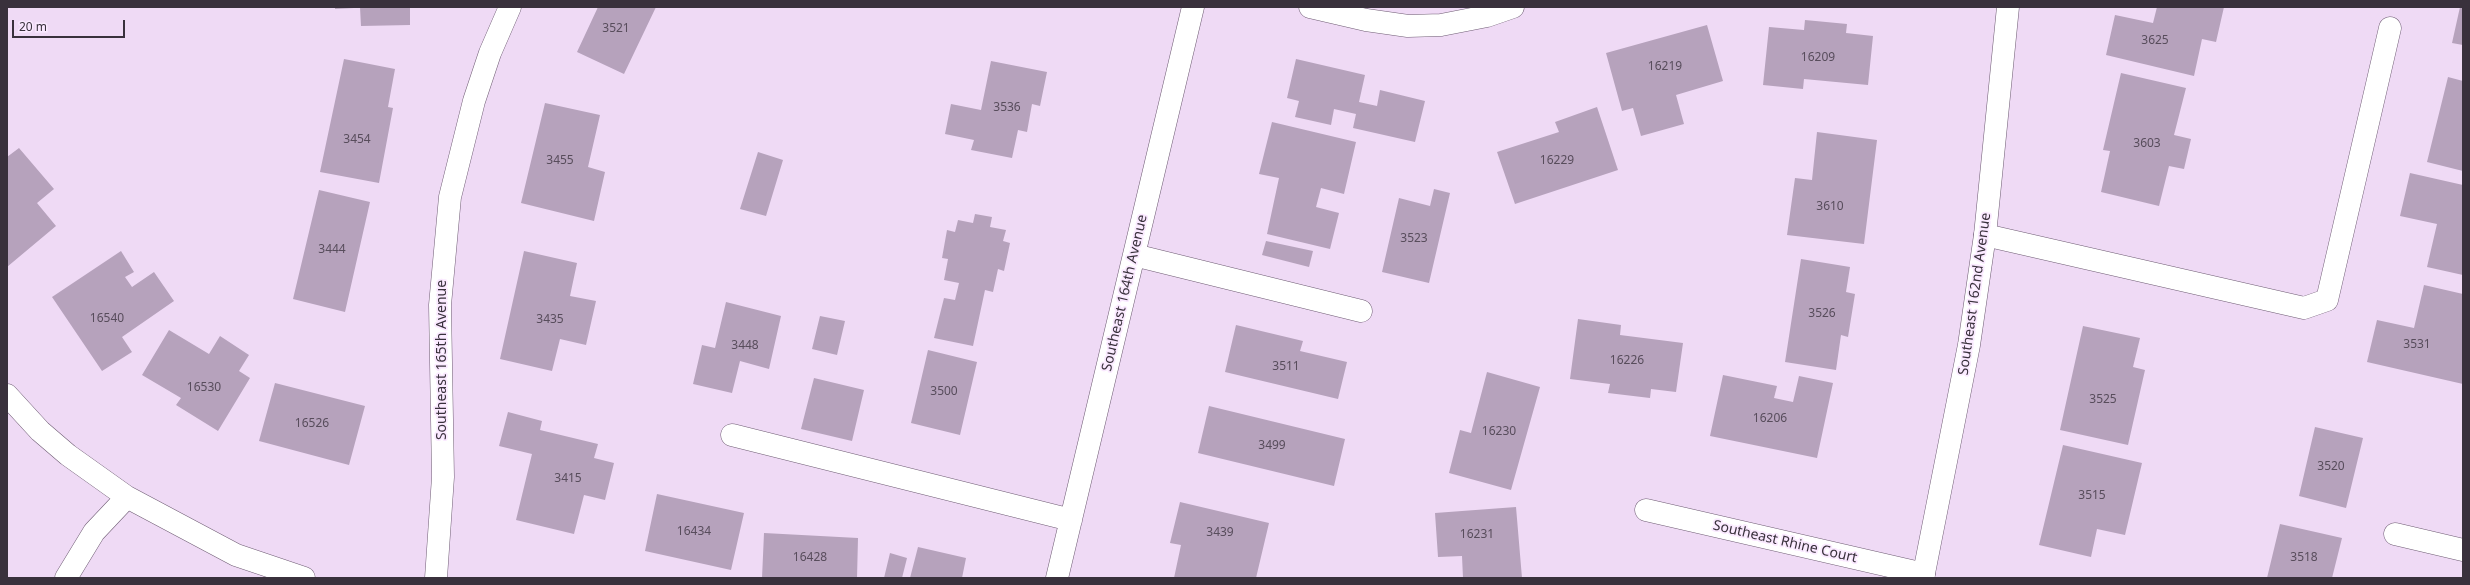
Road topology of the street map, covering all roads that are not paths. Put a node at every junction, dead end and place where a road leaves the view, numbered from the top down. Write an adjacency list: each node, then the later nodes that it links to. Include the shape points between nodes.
1 (510, 7): 20 (street, Southeast 165th Avenue, via 490,53 474,101 450,197 440,305 443,477)
2 (1193, 7): 8 (street, Southeast 164th Avenue)
3 (1310, 7): 4 (street, via 1366,20 1408,26 1441,25 1487,16)
4 (1513, 7)
5 (2008, 7): 7 (street, Southeast 162nd Avenue)
6 (2390, 28): 7 (street, via 2327,300 2304,308)
7 (1985, 235): 17 (street, Southeast 162nd Avenue, via 1969,345)
8 (1134, 255): 9 (street); 14 (street, Southeast 164th Avenue)
9 (1361, 311)
10 (7, 395): 12 (street, via 40,431 68,455)
11 (732, 435): 14 (street)
12 (127, 497): 18 (street, via 94,532); 19 (street, via 236,555)
13 (1646, 510): 17 (street, Southeast Rhine Court)
14 (1071, 520): 21 (street, Southeast 164th Avenue)
15 (2395, 534): 16 (street)
16 (2463, 550)
17 (1924, 576)
18 (66, 578)
19 (304, 578)
20 (436, 578)
21 (1057, 578)

